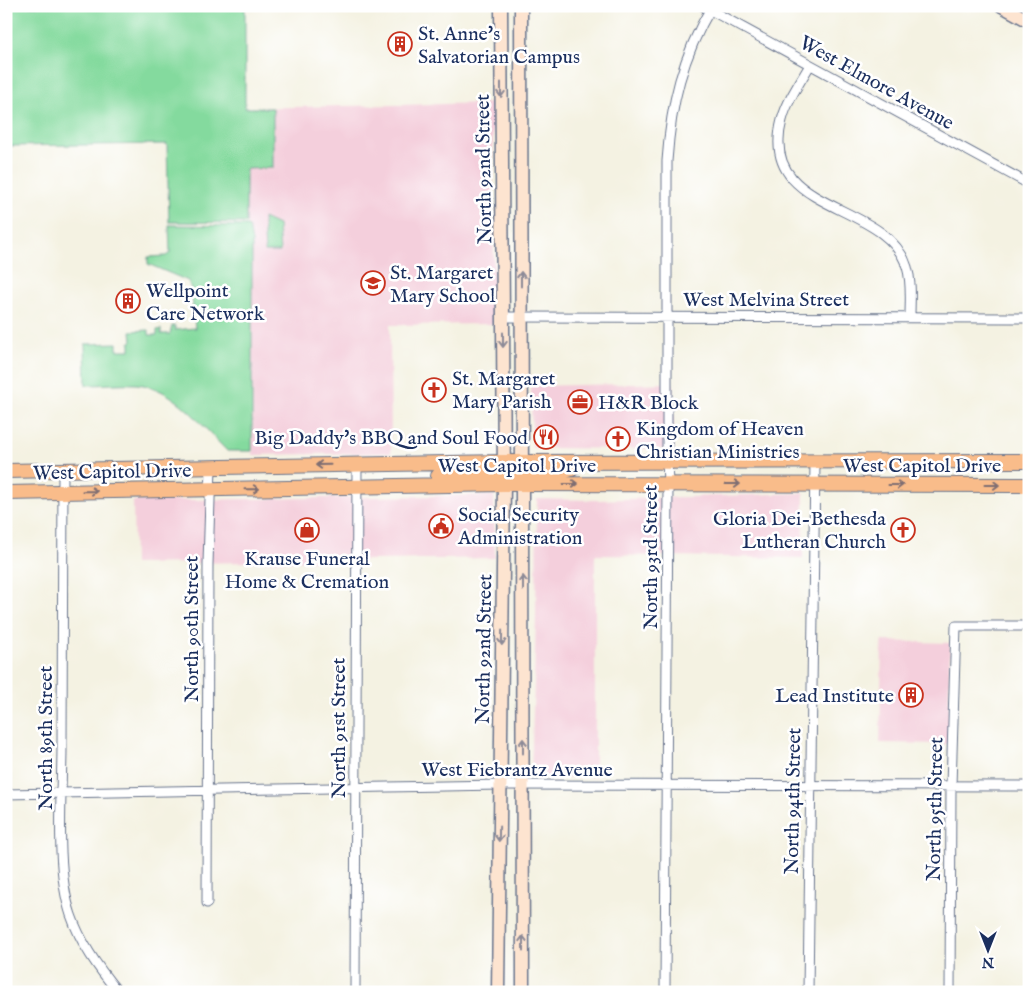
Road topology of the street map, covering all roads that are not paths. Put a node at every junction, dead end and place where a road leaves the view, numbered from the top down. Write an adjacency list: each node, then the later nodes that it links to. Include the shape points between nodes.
1 (500, 6): 11 (main road, North 92nd Street, one-way to 11)
2 (521, 6): 8 (main road, North 92nd Street, one-way to 2)
3 (1002, 6): 5 (main road)
4 (708, 7): 6 (street, West Elmore Avenue); 10 (street, North 93rd Street, via 681,75 669,128)
5 (1029, 21)
6 (810, 65): 7 (street, West Elmore Avenue); 9 (street, via 782,119 779,148 782,162 800,188 890,239 900,251 910,283)
7 (1029, 184)
8 (521, 316): 10 (street, West Melvina Street); 11 (street, West Melvina Street); 21 (main road, North 92nd Street)
9 (910, 316): 10 (street, West Melvina Street); 12 (street, West Melvina Street)
10 (667, 317): 13 (street, North 93rd Street)
11 (503, 318): 20 (main road, North 92nd Street, one-way to 20)
12 (1029, 318)
13 (667, 462): 14 (main road, West Capitol Drive); 21 (main road, West Capitol Drive, via 580,462); 22 (street, North 93rd Street)
14 (815, 462): 15 (main road, West Capitol Drive); 23 (street, North 94th Street)
15 (1029, 462)
16 (357, 464): 17 (main road, West Capitol Drive, one-way to 17); 20 (main road, West Capitol Drive); 25 (street, North 91st Street)
17 (211, 467): 18 (main road, West Capitol Drive); 26 (street, North 90th Street)
18 (63, 470): 19 (main road, West Capitol Drive); 27 (street, North 89th Street)
19 (6, 471)
20 (503, 472): 21 (main road, West Capitol Drive); 21 (main road, via 510,478); 25 (main road, West Capitol Drive, via 412,486); 30 (main road, North 92nd Street, one-way to 30)
21 (522, 473): 22 (main road, West Capitol Drive, one-way to 22); 31 (main road, North 92nd Street, one-way to 21)
22 (668, 484): 23 (main road, West Capitol Drive, one-way to 23); 32 (street, North 93rd Street)
23 (815, 484): 24 (main road, West Capitol Drive, one-way to 24); 33 (street, North 94th Street)
24 (1029, 485)
25 (356, 487): 26 (main road, West Capitol Drive, one-way to 25); 36 (street, North 91st Street)
26 (210, 489): 27 (main road, West Capitol Drive, one-way to 26); 37 (street, North 90th Street)
27 (63, 492): 28 (main road, West Capitol Drive); 38 (street, North 89th Street)
28 (6, 493)
29 (1029, 626): 34 (street, North 95th Street, via 956,626)
30 (500, 785): 31 (street, West Fiebrantz Avenue); 36 (street, West Fiebrantz Avenue); 43 (main road, North 92nd Street, one-way to 43)
31 (523, 785): 32 (street, West Fiebrantz Avenue); 44 (main road, North 92nd Street, one-way to 31)
32 (667, 785): 33 (street, West Fiebrantz Avenue); 45 (street, North 93rd Street)
33 (810, 785): 34 (street, West Fiebrantz Avenue); 46 (street, North 94th Street)
34 (951, 786): 35 (street, West Fiebrantz Avenue); 47 (street, North 95th Street)
35 (1029, 786)
36 (356, 788): 37 (street, West Fiebrantz Avenue); 42 (street, North 91st Street)
37 (208, 791): 38 (street, West Fiebrantz Avenue); 40 (street, North 90th Street)
38 (62, 793): 39 (street, West Fiebrantz Avenue); 41 (street, North 89th Street, via 63,879 71,914 83,943)
39 (6, 794)
40 (207, 903)
41 (118, 992)
42 (355, 992)
43 (498, 992)
44 (523, 992)
45 (665, 992)
46 (808, 992)
47 (950, 992)

